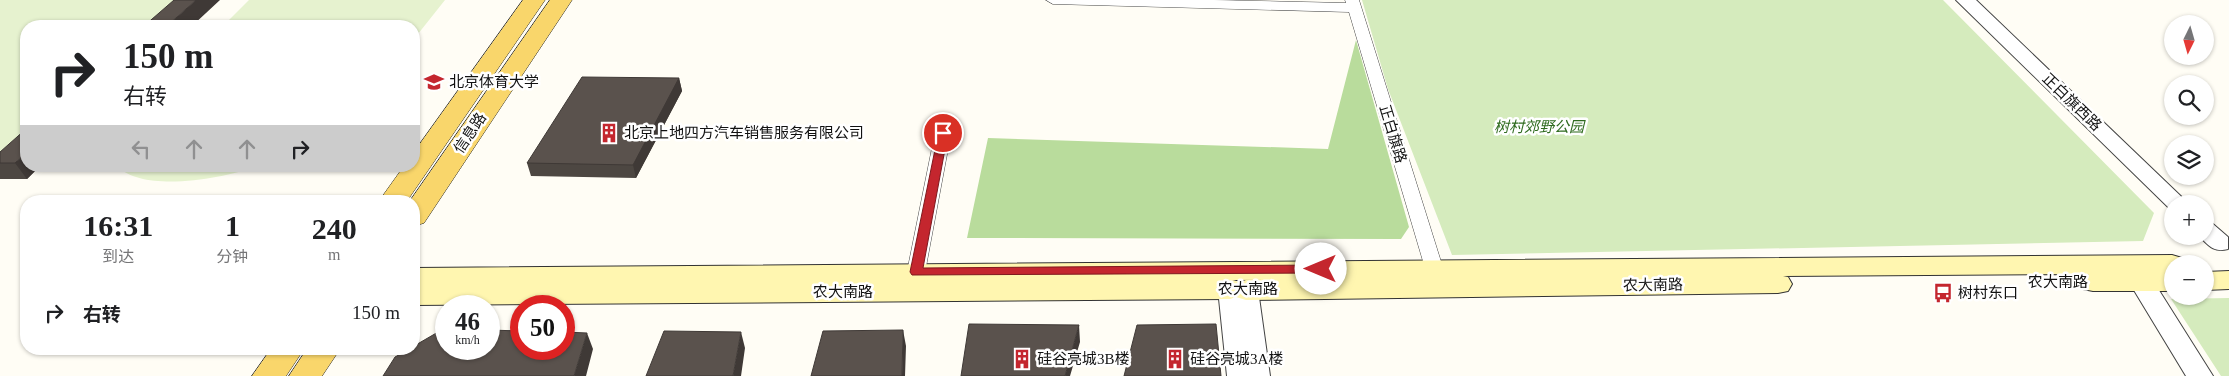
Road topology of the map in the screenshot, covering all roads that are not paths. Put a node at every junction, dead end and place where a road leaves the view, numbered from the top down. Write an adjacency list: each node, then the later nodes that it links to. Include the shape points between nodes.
1 (534, 0): 7 (main road, 信息路)
2 (561, 0): 11 (main road, 信息路)
3 (1053, 0): 5 (street)
4 (1965, 0): 10 (street, 正白旗西路)
5 (1353, 4): 13 (street, 正白旗路)
6 (943, 133): 14 (street)
7 (420, 163)
8 (413, 172): 9 (main road, 信息路)
9 (397, 195)
10 (2169, 195)
11 (420, 208)
12 (2164, 264): 13 (main road, 农大南路)
13 (1434, 268): 14 (main road, 农大南路)
14 (916, 272): 15 (main road, 农大南路)
15 (420, 277)
16 (2229, 280): 17 (main road)
17 (2214, 281)
18 (2141, 282): 19 (main road, 农大南路); 20 (main road, 农大南路); 28 (street)
19 (2164, 282)
20 (1238, 289): 21 (main road, 农大南路); 26 (street); 27 (street)
21 (420, 295)
22 (284, 355): 24 (main road)
23 (320, 355): 25 (main road)
24 (268, 376)
25 (305, 376)
26 (1240, 376)
27 (1257, 376)
28 (2200, 376)

